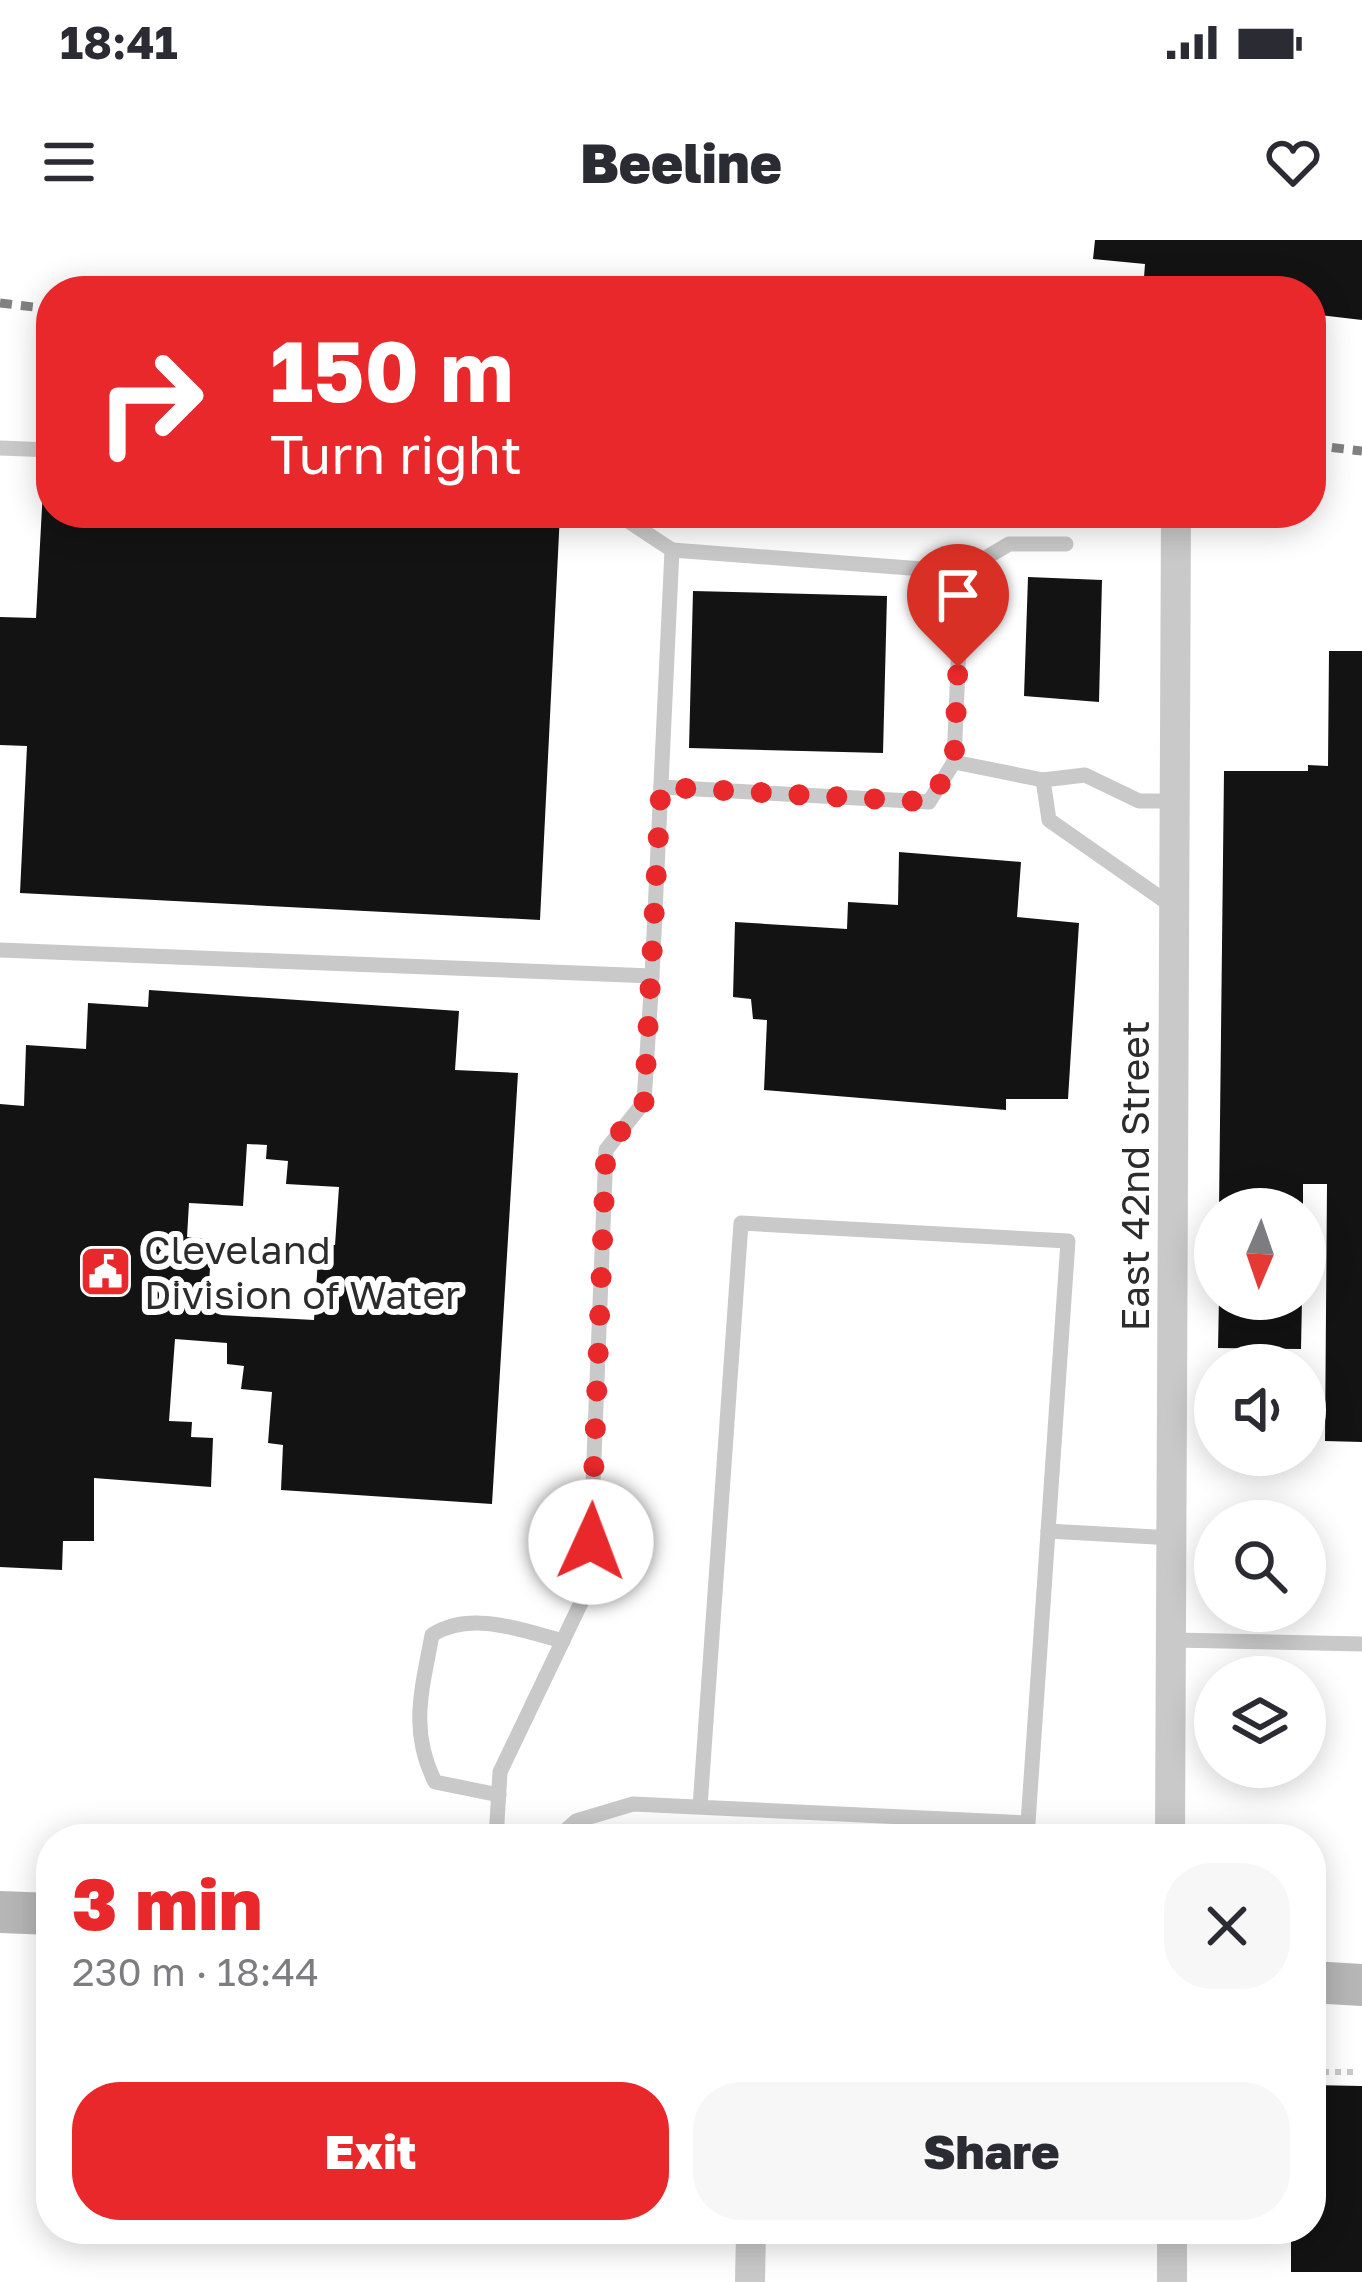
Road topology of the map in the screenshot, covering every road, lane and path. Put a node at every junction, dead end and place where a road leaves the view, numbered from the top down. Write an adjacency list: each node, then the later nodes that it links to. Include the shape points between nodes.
1 (0, 448): 2 (lane)
2 (36, 450)
3 (639, 528): 6 (lane)
4 (1176, 528): 11 (street, East 42nd Street)
5 (1066, 544): 7 (lane, via 1009,544)
6 (672, 550): 7 (lane); 10 (lane)
7 (962, 572): 8 (lane)
8 (954, 762): 9 (lane); 10 (lane, via 929,802)
9 (1043, 780): 11 (lane, via 1085,775 1139,801); 12 (lane, via 1049,820)
10 (661, 787): 14 (lane)
11 (1175, 801): 12 (street, East 42nd Street)
12 (1175, 908): 16 (street, East 42nd Street)
13 (0, 950): 14 (lane)
14 (652, 976): 18 (lane, via 644,1102 606,1150 590,1586)
15 (1048, 1531): 16 (lane); 21 (lane, via 1028,1823); 21 (lane, via 1069,1241 741,1222)
16 (1173, 1538): 17 (street, East 42nd Street)
17 (1173, 1640): 19 (lane); 24 (street, East 42nd Street)
18 (563, 1641): 20 (lane, via 500,1772); 20 (lane, via 499,1625 450,1623 432,1635 419,1706 422,1755 435,1783)
19 (1362, 1645)
20 (499, 1795): 22 (lane)
21 (700, 1807): 23 (lane, via 633,1804)
22 (497, 1824)
23 (573, 1824)
24 (1170, 1824)
25 (0, 1912): 26 (main road)
26 (36, 1913)
27 (1326, 1983): 28 (main road)
28 (1362, 1985)
29 (1326, 2072): 30 (path)
30 (1358, 2072)
31 (751, 2244): 33 (street)
32 (1172, 2244): 34 (street)
33 (750, 2282)
34 (1172, 2282)

